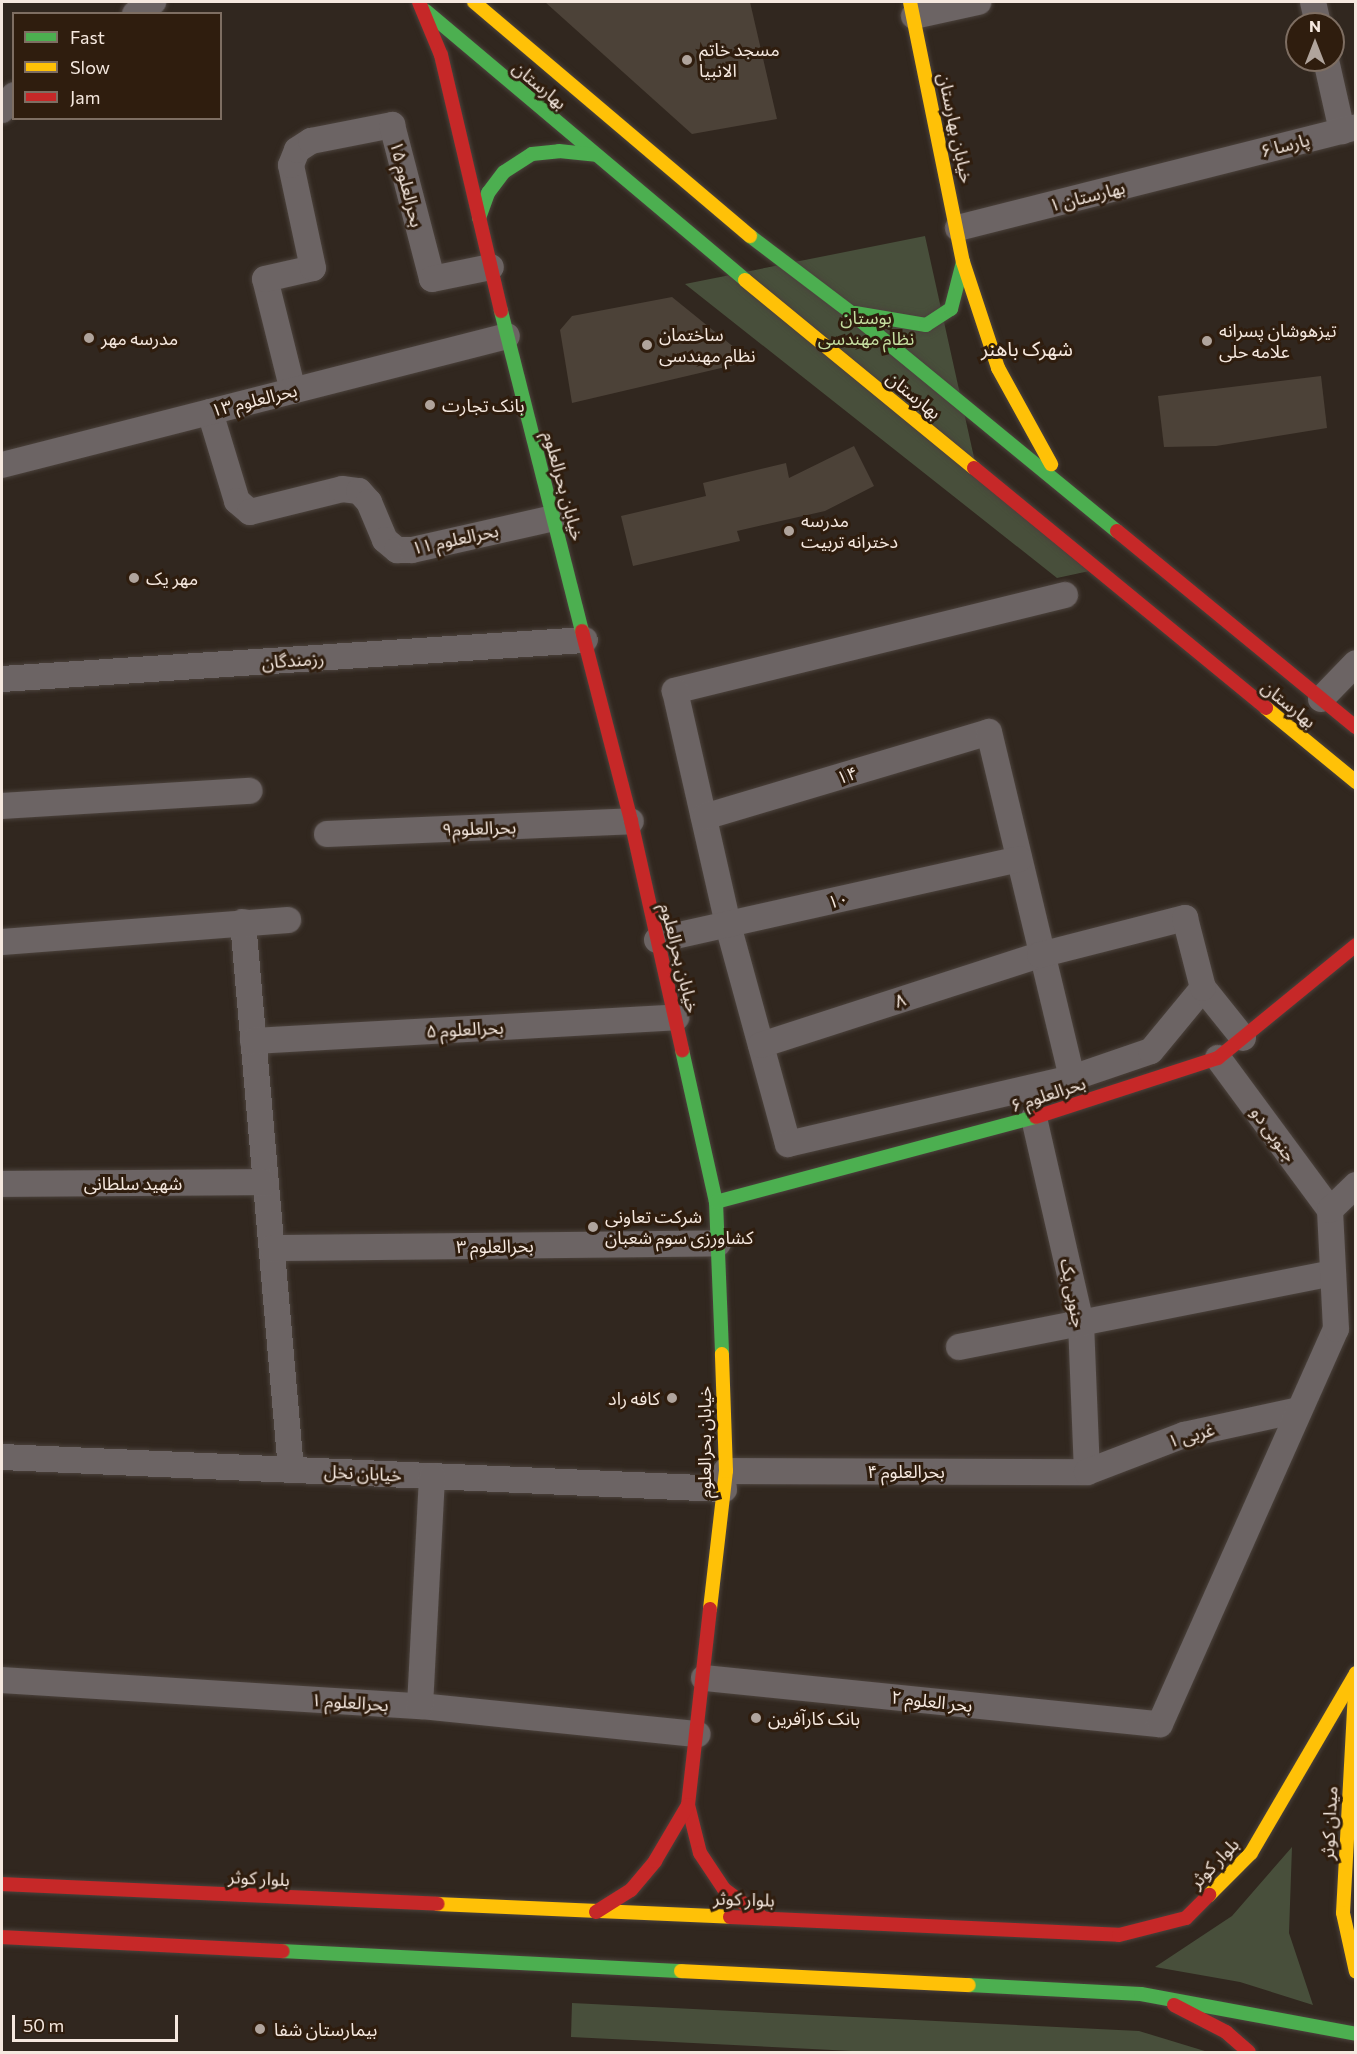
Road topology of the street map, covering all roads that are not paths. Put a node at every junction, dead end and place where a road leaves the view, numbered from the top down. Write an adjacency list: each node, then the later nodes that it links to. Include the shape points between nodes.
1 (153, 2): 6 (street)
2 (474, 2): 14 (street, بهارستان)
3 (978, 2): 5 (street)
4 (422, 6): 11 (street, بهارستان); 13 (street, خیابان بحرالعلوم, via 441,55)
5 (912, 9): 15 (street, خیابان بهارستان)
6 (138, 12)
7 (1330, 72): 10 (street)
8 (12, 98): 9 (street)
9 (2, 110)
10 (1349, 129): 12 (street, پارسا ۶)
11 (596, 155): 13 (street, via 559,151 532,154 504,172 488,193); 16 (street, بهارستان)
12 (1215, 163): 15 (street, بهارستان ۱)
13 (479, 218): 18 (street, خیابان بحرالعلوم)
14 (738, 227): 16 (street, via 718,230 712,244); 19 (street, بهارستان)
15 (958, 228): 17 (street, خیابان بهارستان)
16 (719, 259): 32 (street, بهارستان)
17 (963, 262): 19 (street, via 951,309 926,325); 24 (street, via 998,368)
18 (491, 267): 20 (street, خیابان بحرالعلوم); 21 (street, بحرالعلوم ۱۵, via 432,279 392,125 311,141 297,150 291,180 313,268 265,279)
19 (850, 312): 24 (street, بهارستان)
20 (507, 336): 21 (street, بحرالعلوم ۱۳); 25 (street, خیابان بحرالعلوم)
21 (293, 390): 22 (street, بحرالعلوم ۱۳)
22 (210, 412): 23 (street, بحرالعلوم ۱۳); 25 (street, بحرالعلوم ۱۱, via 237,501 250,512 342,489 359,491 369,502 385,540 397,550)
23 (2, 465)
24 (1064, 486): 30 (street, بهارستان)
25 (554, 518): 27 (street, خیابان بحرالعلوم)
26 (1065, 595): 35 (street, via 675,691)
27 (585, 640): 29 (street, رزمندگان); 36 (street, خیابان بحرالعلوم)
28 (1356, 663): 30 (street)
29 (2, 680)
30 (1322, 699): 31 (street, بهارستان)
31 (1356, 726)
32 (1356, 782)
33 (250, 791): 34 (street)
34 (2, 806)
35 (704, 817): 38 (street, ۱۴, via 990,732); 41 (street)
36 (631, 821): 37 (street, بحرالعلوم۹); 42 (street, خیابان بحرالعلوم)
37 (327, 834)
38 (1019, 859): 41 (street, ۱۰); 45 (street)
39 (288, 920): 40 (street)
40 (243, 922): 43 (street); 49 (street)
41 (728, 925): 42 (street, ۱۰); 50 (street)
42 (657, 940): 47 (street, خیابان بحرالعلوم)
43 (2, 942)
44 (1356, 945): 48 (street, بحرالعلوم ۶)
45 (1040, 955): 46 (street, ۸, via 1185,918); 50 (street, ۸); 52 (street)
46 (1203, 988): 48 (street); 52 (street, via 1151,1051)
47 (676, 1017): 49 (street, بحرالعلوم ۵); 57 (street, خیابان بحرالعلوم)
48 (1243, 1038): 51 (street, بحرالعلوم ۶)
49 (253, 1041): 54 (street)
50 (761, 1045): 52 (street, via 788,1144)
51 (1218, 1058): 53 (street, بحرالعلوم ۶); 58 (street, جنوبی دو)
52 (1072, 1078)
53 (1034, 1118): 57 (street, بحرالعلوم ۶); 62 (street, جنوبی یک)
54 (266, 1182): 55 (street, شهید سلطانی); 60 (street)
55 (2, 1184)
56 (1356, 1185): 58 (street)
57 (716, 1202): 59 (street, خیابان بحرالعلوم)
58 (1330, 1210): 61 (street)
59 (718, 1243): 60 (street, بحرالعلوم ۳); 69 (street, خیابان بحرالعلوم)
60 (272, 1248): 66 (street)
61 (1333, 1273): 62 (street); 64 (street, via 1336,1329)
62 (1081, 1323): 63 (street); 67 (street, جنوبی یک)
63 (959, 1347)
64 (1299, 1410): 67 (street, غربی ۱, via 1184,1435); 71 (street, بحر العلوم ۲, via 1160,1724)
65 (2, 1457): 66 (street, خیابان نخل)
66 (291, 1470): 68 (street, خیابان نخل)
67 (1087, 1472): 69 (street, بحرالعلوم ۴)
68 (432, 1476): 69 (street, خیابان نخل); 73 (street)
69 (725, 1480): 71 (street, خیابان بحرالعلوم)
70 (1355, 1674): 78 (street, بلوار کوثر, via 1251,1853 1186,1918 1119,1935); 80 (street, میدان کوثر, via 1343,1913)
71 (704, 1678): 74 (street, خیابان بحرالعلوم)
72 (2, 1680): 73 (street, بحرالعلوم ۱)
73 (420, 1706): 74 (street, بحرالعلوم ۱)
74 (698, 1734): 75 (street, خیابان بحرالعلوم)
75 (688, 1805): 77 (street, via 655,1861 631,1890); 78 (street, خیابان بحرالعلوم, via 700,1853 724,1889)
76 (2, 1884): 77 (street, بلوار کوثر)
77 (596, 1912): 78 (street, بلوار کوثر)
78 (764, 1918)
79 (2, 1937): 81 (street)
80 (1356, 1972)
81 (1141, 1994): 82 (street); 83 (street, via 1191,2010)
82 (1356, 2034)
83 (1249, 2052)

